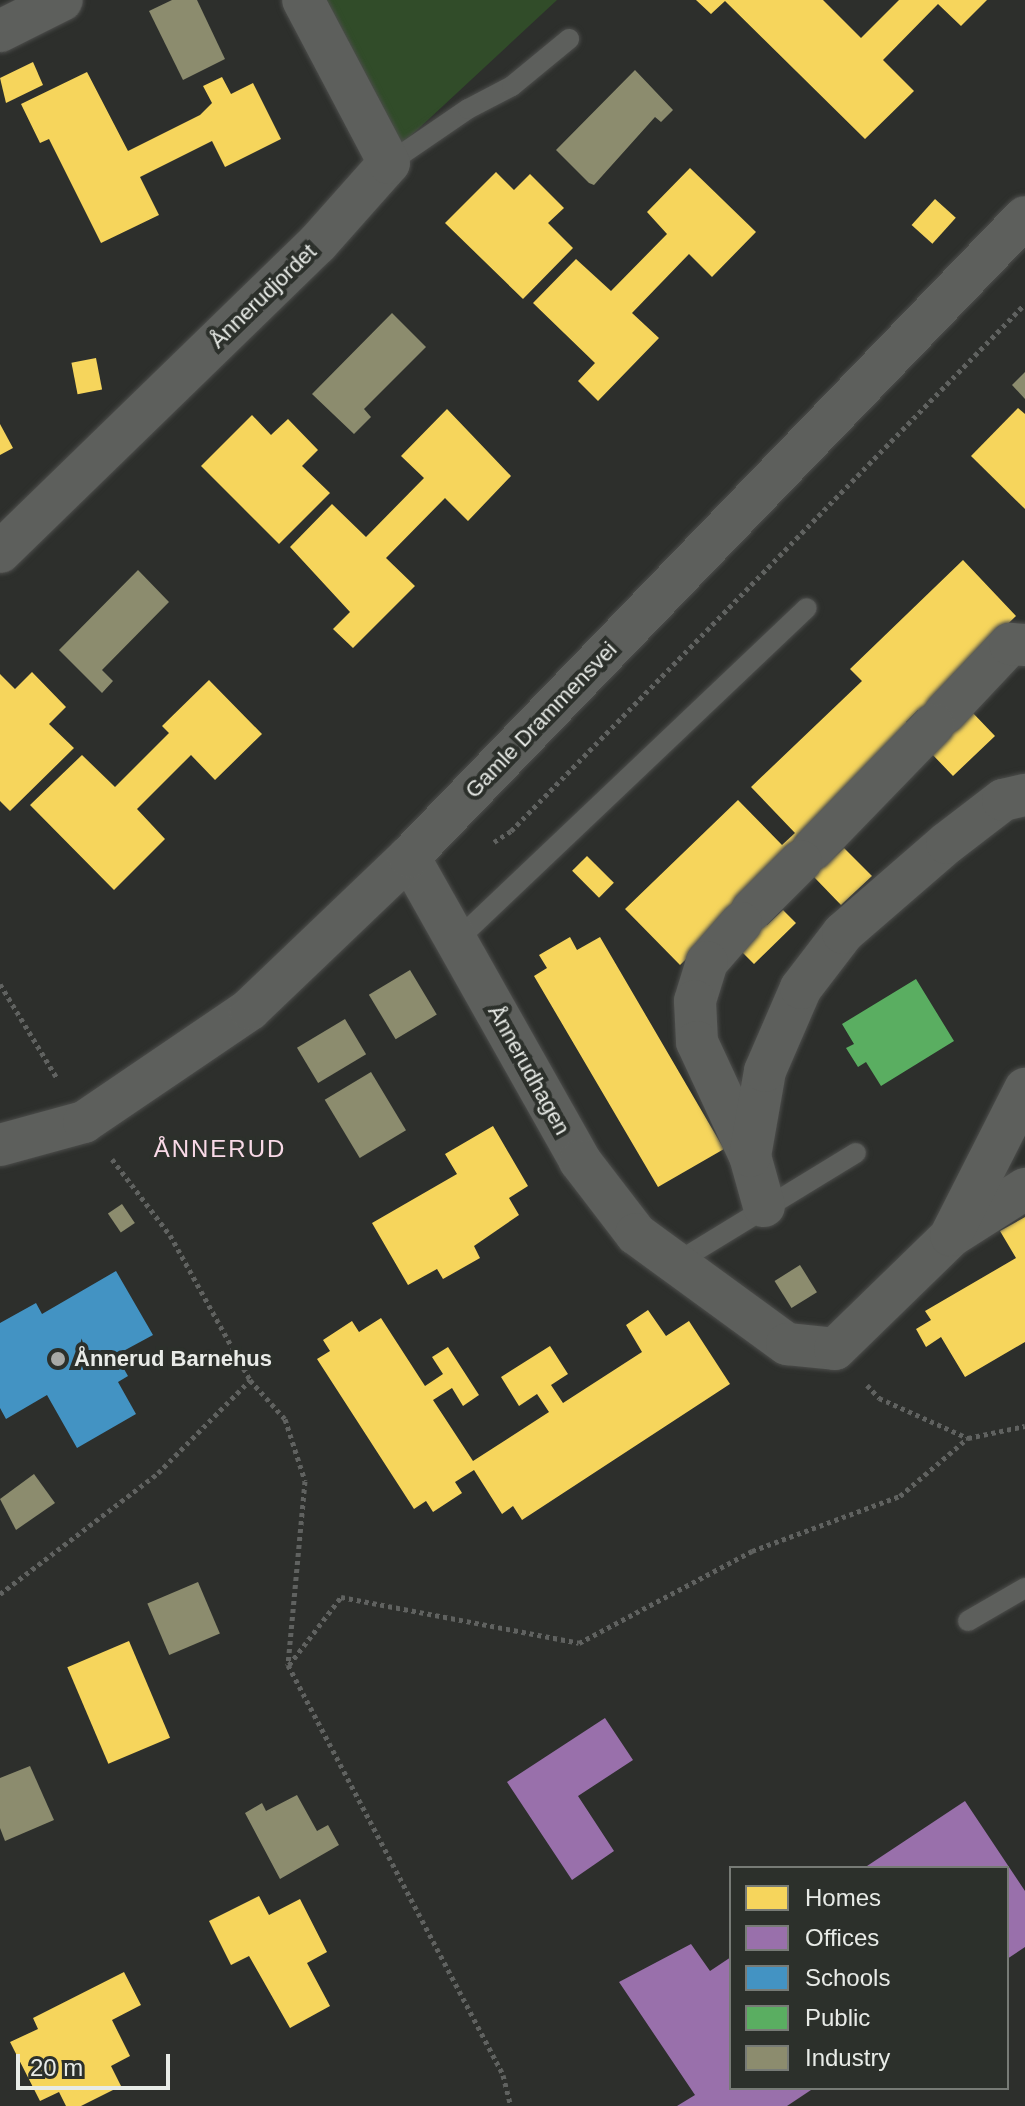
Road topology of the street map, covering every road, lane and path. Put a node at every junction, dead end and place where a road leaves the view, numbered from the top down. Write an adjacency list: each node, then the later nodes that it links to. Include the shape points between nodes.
1 (62, 0): 3 (street)
2 (303, 0): 5 (street)
3 (0, 31)
4 (569, 39): 5 (lane, via 512,86)
5 (389, 163): 8 (street, Ånnerudjordet, via 317,244)
6 (1025, 217): 13 (street, Gamle Drammensvei)
7 (1025, 304): 12 (path, via 511,831)
8 (0, 552)
9 (807, 608): 14 (lane)
10 (1025, 645): 20 (street, via 1010,644 707,962 695,1001 697,1042)
11 (1025, 795): 20 (street, via 1003,800 947,843 843,933 801,988 765,1071)
12 (486, 848)
13 (409, 857): 14 (street, Ånnerudhagen); 18 (street, Gamle Drammensvei, via 250,1009 84,1122)
14 (457, 940): 25 (street, Ånnerudhagen, via 580,1161 636,1234)
15 (0, 984): 16 (path)
16 (57, 1078)
17 (1025, 1089): 24 (street)
18 (0, 1145)
19 (856, 1153): 23 (lane)
20 (750, 1156): 23 (street)
21 (110, 1157): 27 (path, via 170,1235)
22 (1025, 1189): 24 (street)
23 (764, 1206): 25 (lane)
24 (951, 1236): 26 (street)
25 (674, 1264): 26 (street, Ånnerudhagen, via 787,1344)
26 (835, 1349): 29 (path, via 879,1398)
27 (250, 1380): 31 (path, via 158,1473); 33 (path, via 285,1419 305,1481)
28 (1025, 1426): 29 (path)
29 (968, 1438): 33 (path, via 900,1496 752,1551 579,1643 341,1597)
30 (1025, 1588): 32 (lane)
31 (0, 1594)
32 (968, 1621)
33 (288, 1665): 34 (path, via 503,2075)
34 (511, 2106)

